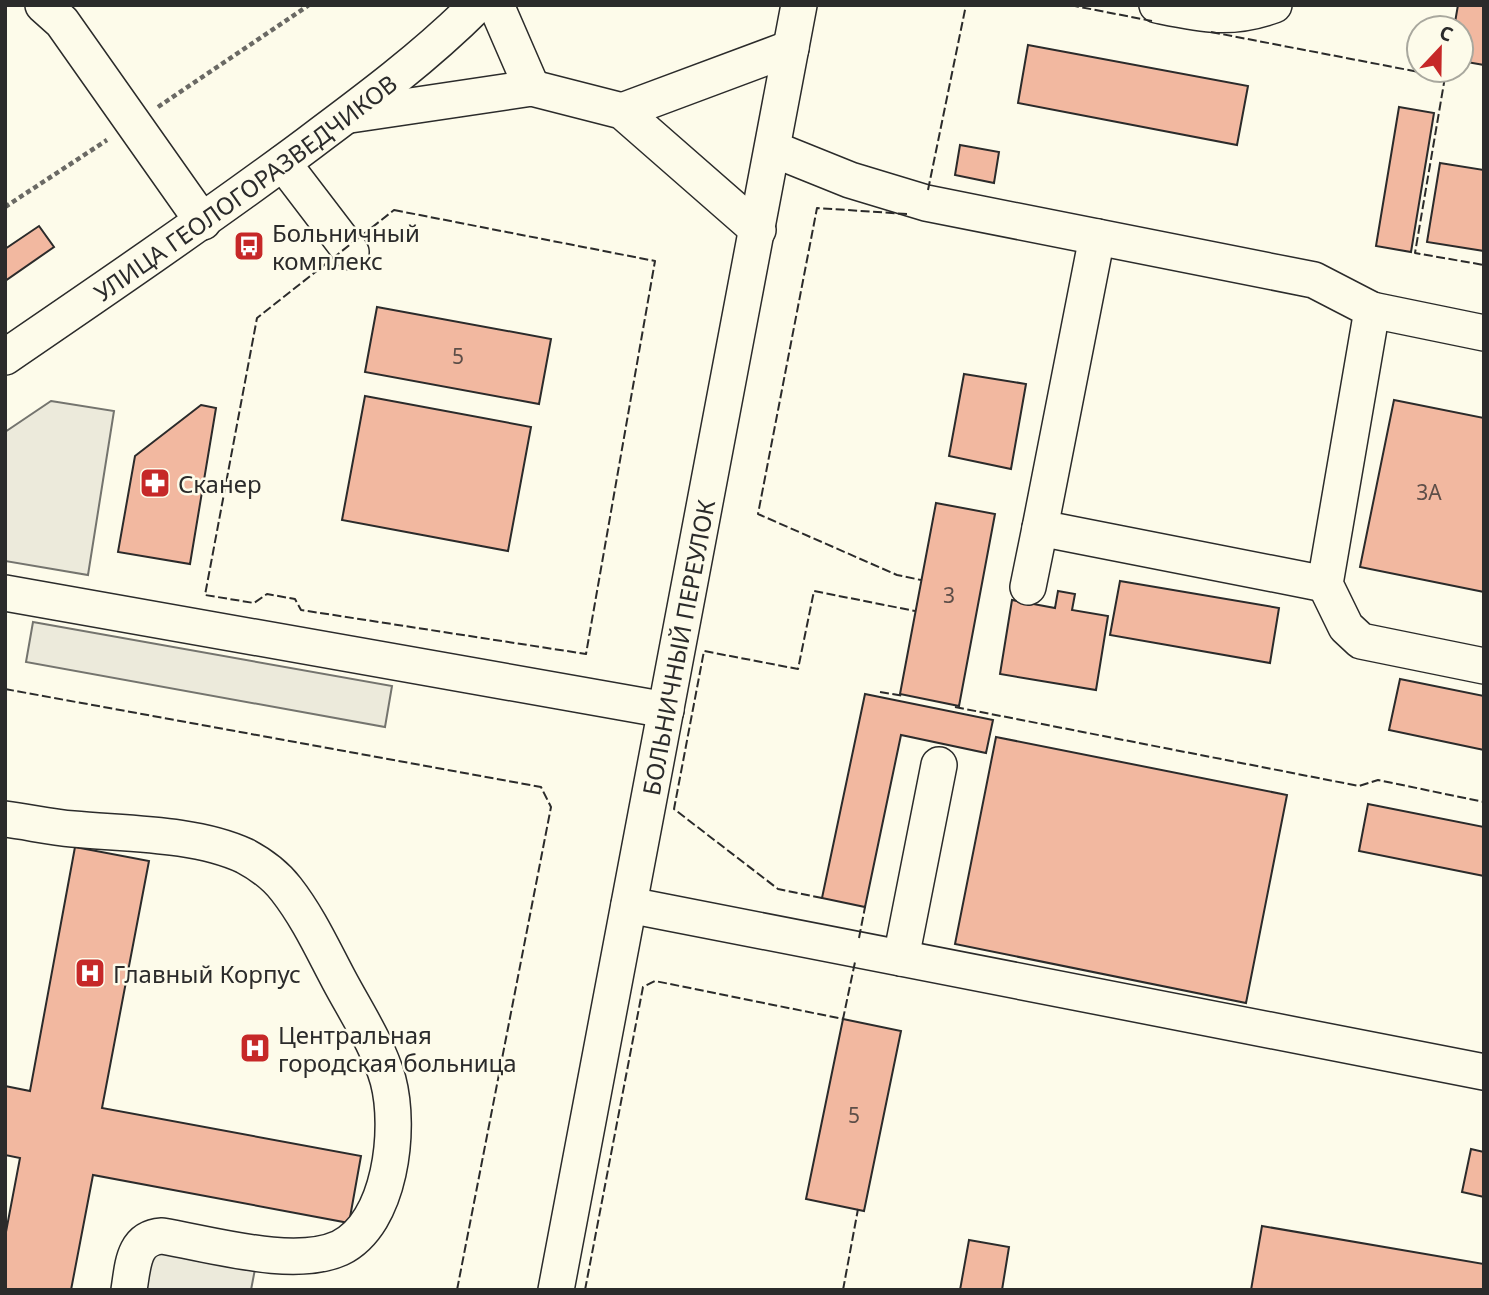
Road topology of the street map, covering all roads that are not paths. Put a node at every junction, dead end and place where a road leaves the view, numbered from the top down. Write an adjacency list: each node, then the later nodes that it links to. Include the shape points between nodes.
1 (43, 5): 13 (street, via 62,22)
2 (477, 5): 10 (street, УЛИЦА ГЕОЛОГОРАЗВЕДЧИКОВ, via 438,44)
3 (496, 5): 8 (street)
4 (799, 5): 7 (street, БОЛЬНИЧНЫЙ ПЕРЕУЛОК)
5 (1157, 5): 6 (street, via 1208,16 1248,14)
6 (1274, 5)
7 (791, 48): 9 (street); 11 (street, БОЛЬНИЧНЫЙ ПЕРЕУЛОК)
8 (532, 88): 9 (street); 10 (street)
9 (622, 111): 14 (street)
10 (346, 116): 12 (street, УЛИЦА ГЕОЛОГОРАЗВЕДЧИКОВ)
11 (773, 149): 14 (street, БОЛЬНИЧНЫЙ ПЕРЕУЛОК); 15 (street, via 850,180 926,203)
12 (283, 163): 13 (street, УЛИЦА ГЕОЛОГОРАЗВЕДЧИКОВ); 16 (street)
13 (203, 222): 19 (street, УЛИЦА ГЕОЛОГОРАЗВЕДЧИКОВ)
14 (758, 230): 25 (street, БОЛЬНИЧНЫЙ ПЕРЕУЛОК)
15 (1097, 237): 17 (street, via 1314,280); 20 (street)
16 (351, 251)
17 (1372, 310): 18 (street); 21 (street)
18 (1484, 333)
19 (5, 358)
20 (1040, 528): 21 (street); 22 (street)
21 (1325, 584): 24 (street, via 1346,627 1360,641)
22 (1028, 587)
23 (5, 594): 25 (street)
24 (1484, 666)
25 (666, 710): 28 (street, БОЛЬНИЧНЫЙ ПЕРЕУЛОК)
26 (939, 765): 29 (street)
27 (5, 819): 31 (street, via 159,836 219,848 266,869 301,910 372,1041 388,1080 391,1153 376,1210 362,1230 340,1247 289,1255 149,1237 139,1246)
28 (629, 905): 29 (street); 32 (street, БОЛЬНИЧНЫЙ ПЕРЕУЛОК)
29 (901, 958): 30 (street)
30 (1484, 1072)
31 (129, 1290)
32 (556, 1290)

